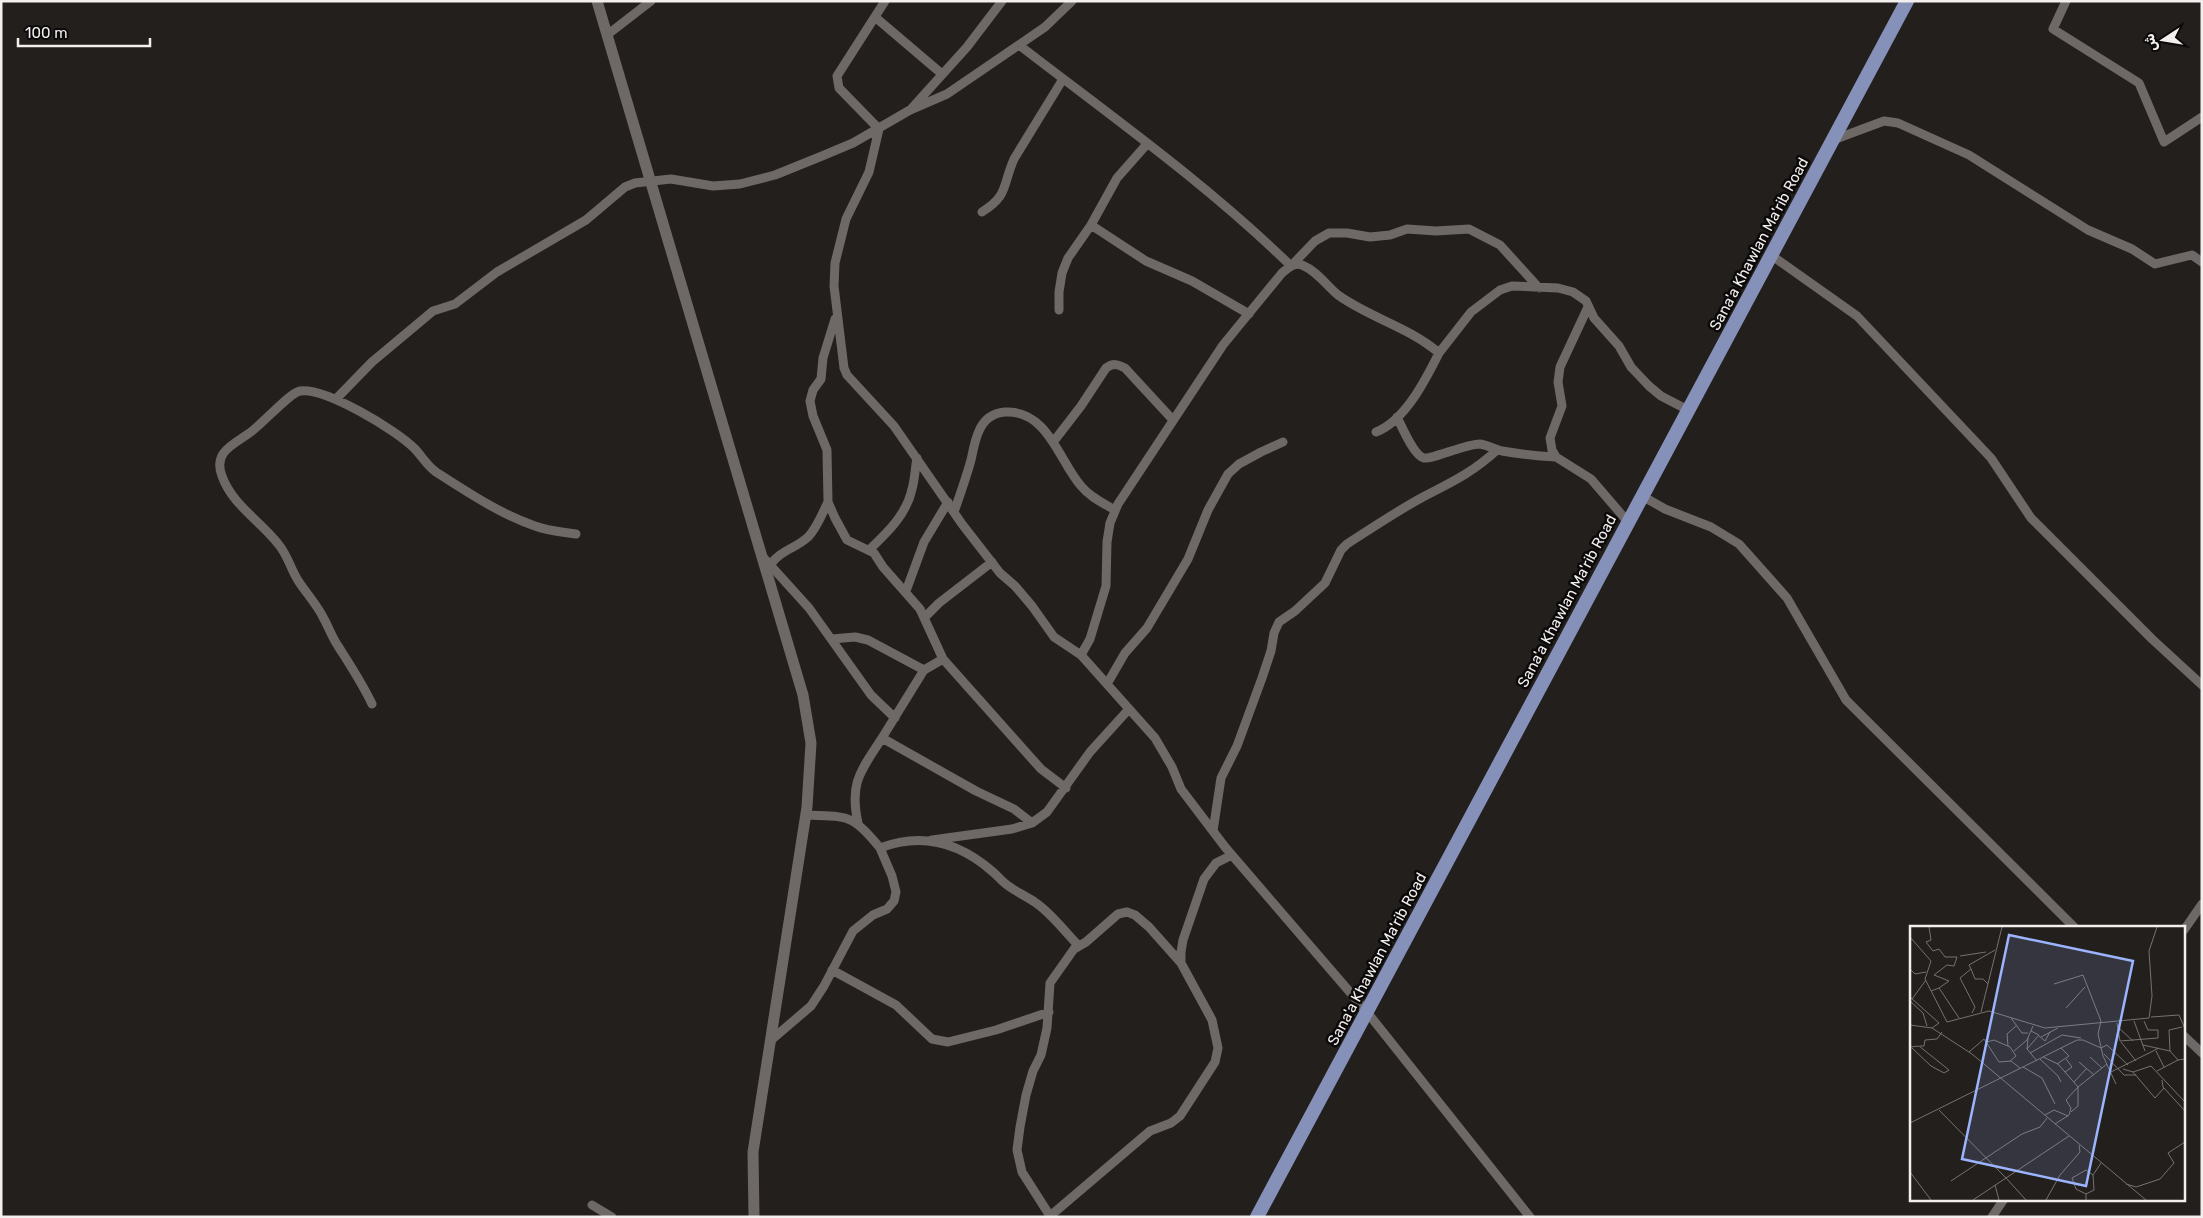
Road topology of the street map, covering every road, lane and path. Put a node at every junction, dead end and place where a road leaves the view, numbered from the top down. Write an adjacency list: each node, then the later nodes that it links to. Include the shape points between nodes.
1 (597, 1): 9 (street)
2 (652, 1): 9 (street)
3 (885, 1): 8 (street)
4 (1002, 1): 11 (street)
5 (1072, 1): 10 (street, via 1046,27)
6 (1907, 1): 16 (main road, Sana'a Khawlan Ma'rib Road)
7 (2066, 1): 14 (street, via 2053,29 2139,83 2164,142)
8 (875, 17): 11 (street); 15 (street, via 837,76 837,83)
9 (607, 35): 18 (street)
10 (1019, 45): 12 (street); 13 (street, via 947,94)
11 (942, 74): 13 (street)
12 (1063, 79): 17 (street); 19 (street, via 1014,159 1003,194)
13 (910, 110): 15 (street)
14 (2202, 117)
15 (879, 129): 18 (street, via 775,175 740,184 713,186 681,179); 28 (street, via 869,172 846,219 840,240 835,263)
16 (1833, 140): 21 (main road, Sana'a Khawlan Ma'rib Road); 22 (street, via 1884,121 1898,123 1969,155 2088,230 2132,249 2155,264 2192,256)
17 (1147, 144): 20 (street, via 1117,178); 23 (street, via 1189,174)
18 (650, 180): 30 (street, via 625,187 586,220 497,272 455,304 433,311 372,362); 48 (street)
19 (982, 212)
20 (1091, 225): 26 (street, via 1068,258 1062,273); 27 (street, via 1146,261 1192,281)
21 (1771, 255): 31 (main road, Sana'a Khawlan Ma'rib Road); 58 (street, via 1856,316 1991,458 2031,518)
22 (2202, 262)
23 (1291, 266): 24 (street, via 1315,241 1329,234 1370,237 1390,236 1407,229 1469,229 1500,245); 27 (street); 29 (street, via 1301,265 1363,311 1425,341)
24 (1539, 288): 25 (street, via 1573,292 1586,301); 29 (street, via 1512,286 1500,290 1471,312)
25 (1588, 307): 31 (street, via 1631,367 1649,386); 39 (street, via 1560,367 1558,382 1562,406 1550,438)
26 (1059, 310)
27 (1249, 314): 33 (street, via 1223,345)
28 (836, 315): 38 (street, via 844,368); 41 (street, via 823,358 821,379 810,401 827,450)
29 (1438, 353): 32 (street, via 1419,389)
30 (336, 399): 46 (street, via 395,433 414,448 425,464 483,502 536,527); 59 (street, via 301,391 292,395 257,427 226,448 220,457 219,468 233,495 286,555 295,576 324,618)
31 (1688, 410): 40 (main road, Sana'a Khawlan Ma'rib Road)
32 (1397, 417): 34 (street); 37 (street, via 1414,450 1424,459 1480,444)
33 (1173, 420): 35 (street, via 1125,368 1111,365); 43 (street)
34 (1376, 432)
35 (1054, 441): 43 (street, via 1080,486); 44 (street, via 1035,421 1015,412 990,416 978,431)
36 (1283, 442): 57 (street, via 1239,464 1228,474 1208,510 1188,559 1147,628 1125,653)
37 (1497, 450): 39 (street); 67 (street, via 1451,484 1423,497 1347,544 1340,550 1325,583 1279,622 1238,746 1222,778)
38 (917, 458): 42 (street); 47 (street, via 906,507 894,525)
39 (1556, 458): 45 (street, via 1591,479)
40 (1642, 496): 45 (main road, Sana'a Khawlan Ma'rib Road); 72 (street, via 1711,527 1739,544 1787,598 1846,700)
41 (828, 502): 47 (street, via 847,540); 50 (street, via 810,535 778,555)
42 (948, 502): 44 (street); 51 (street, via 924,542)
43 (1115, 510): 54 (street, via 1107,542 1106,586 1090,639)
44 (954, 512): 49 (street)
45 (1628, 522): 78 (main road, Sana'a Khawlan Ma'rib Road)
46 (576, 534)
47 (869, 550): 51 (street)
48 (761, 555): 50 (street); 64 (street, via 803,695 811,743)
49 (992, 562): 52 (street); 54 (street, via 1032,606 1054,637)
50 (770, 565): 53 (street)
51 (906, 591): 52 (street)
52 (924, 618): 55 (street)
53 (832, 639): 56 (street, via 855,637 868,640); 61 (street, via 871,694)
54 (1081, 655): 57 (street)
55 (942, 659): 56 (street); 63 (street, via 1041,769)
56 (924, 670): 61 (street)
57 (1107, 684): 60 (street)
58 (2202, 685)
59 (372, 704)
60 (1128, 709): 63 (street, via 1090,752); 67 (street, via 1155,738 1181,789)
61 (895, 718): 62 (street)
62 (882, 738): 65 (street, via 855,787); 66 (street, via 1014,809)
63 (1066, 788): 66 (street, via 1047,812)
64 (806, 816): 65 (street, via 844,817); 80 (street)
65 (858, 823): 69 (street)
66 (1032, 823): 68 (street, via 1012,829)
67 (1213, 831): 70 (street)
68 (930, 840): 69 (street); 74 (street, via 956,848 1037,903)
69 (880, 848): 76 (street, via 892,876 896,892 894,901 853,931)
70 (1232, 854): 75 (street, via 1216,863 1204,879 1183,940); 78 (street)
71 (2202, 904): 73 (street)
72 (2073, 926)
73 (2186, 927)
74 (1079, 946): 75 (street, via 1118,914 1127,912 1148,927); 77 (street, via 1060,966 1050,983)
75 (1181, 963): 86 (street, via 1212,1020 1218,1048 1215,1062 1180,1116 1150,1131)
76 (832, 970): 77 (street, via 896,1005 932,1039 948,1042); 80 (street, via 811,1006)
77 (1049, 1012): 86 (street, via 1041,1055 1033,1071 1025,1103 1017,1150 1022,1172)
78 (1366, 1012): 87 (main road, Sana'a Khawlan Ma'rib Road); 88 (street)
79 (2186, 1038): 81 (street)
80 (770, 1041): 85 (street, via 753,1152)
81 (2202, 1053)
82 (2003, 1200): 89 (street)
83 (592, 1205): 84 (street)
84 (612, 1217)
85 (754, 1217)
86 (1050, 1217)
87 (1257, 1217)
88 (1530, 1217)
89 (1992, 1217)

